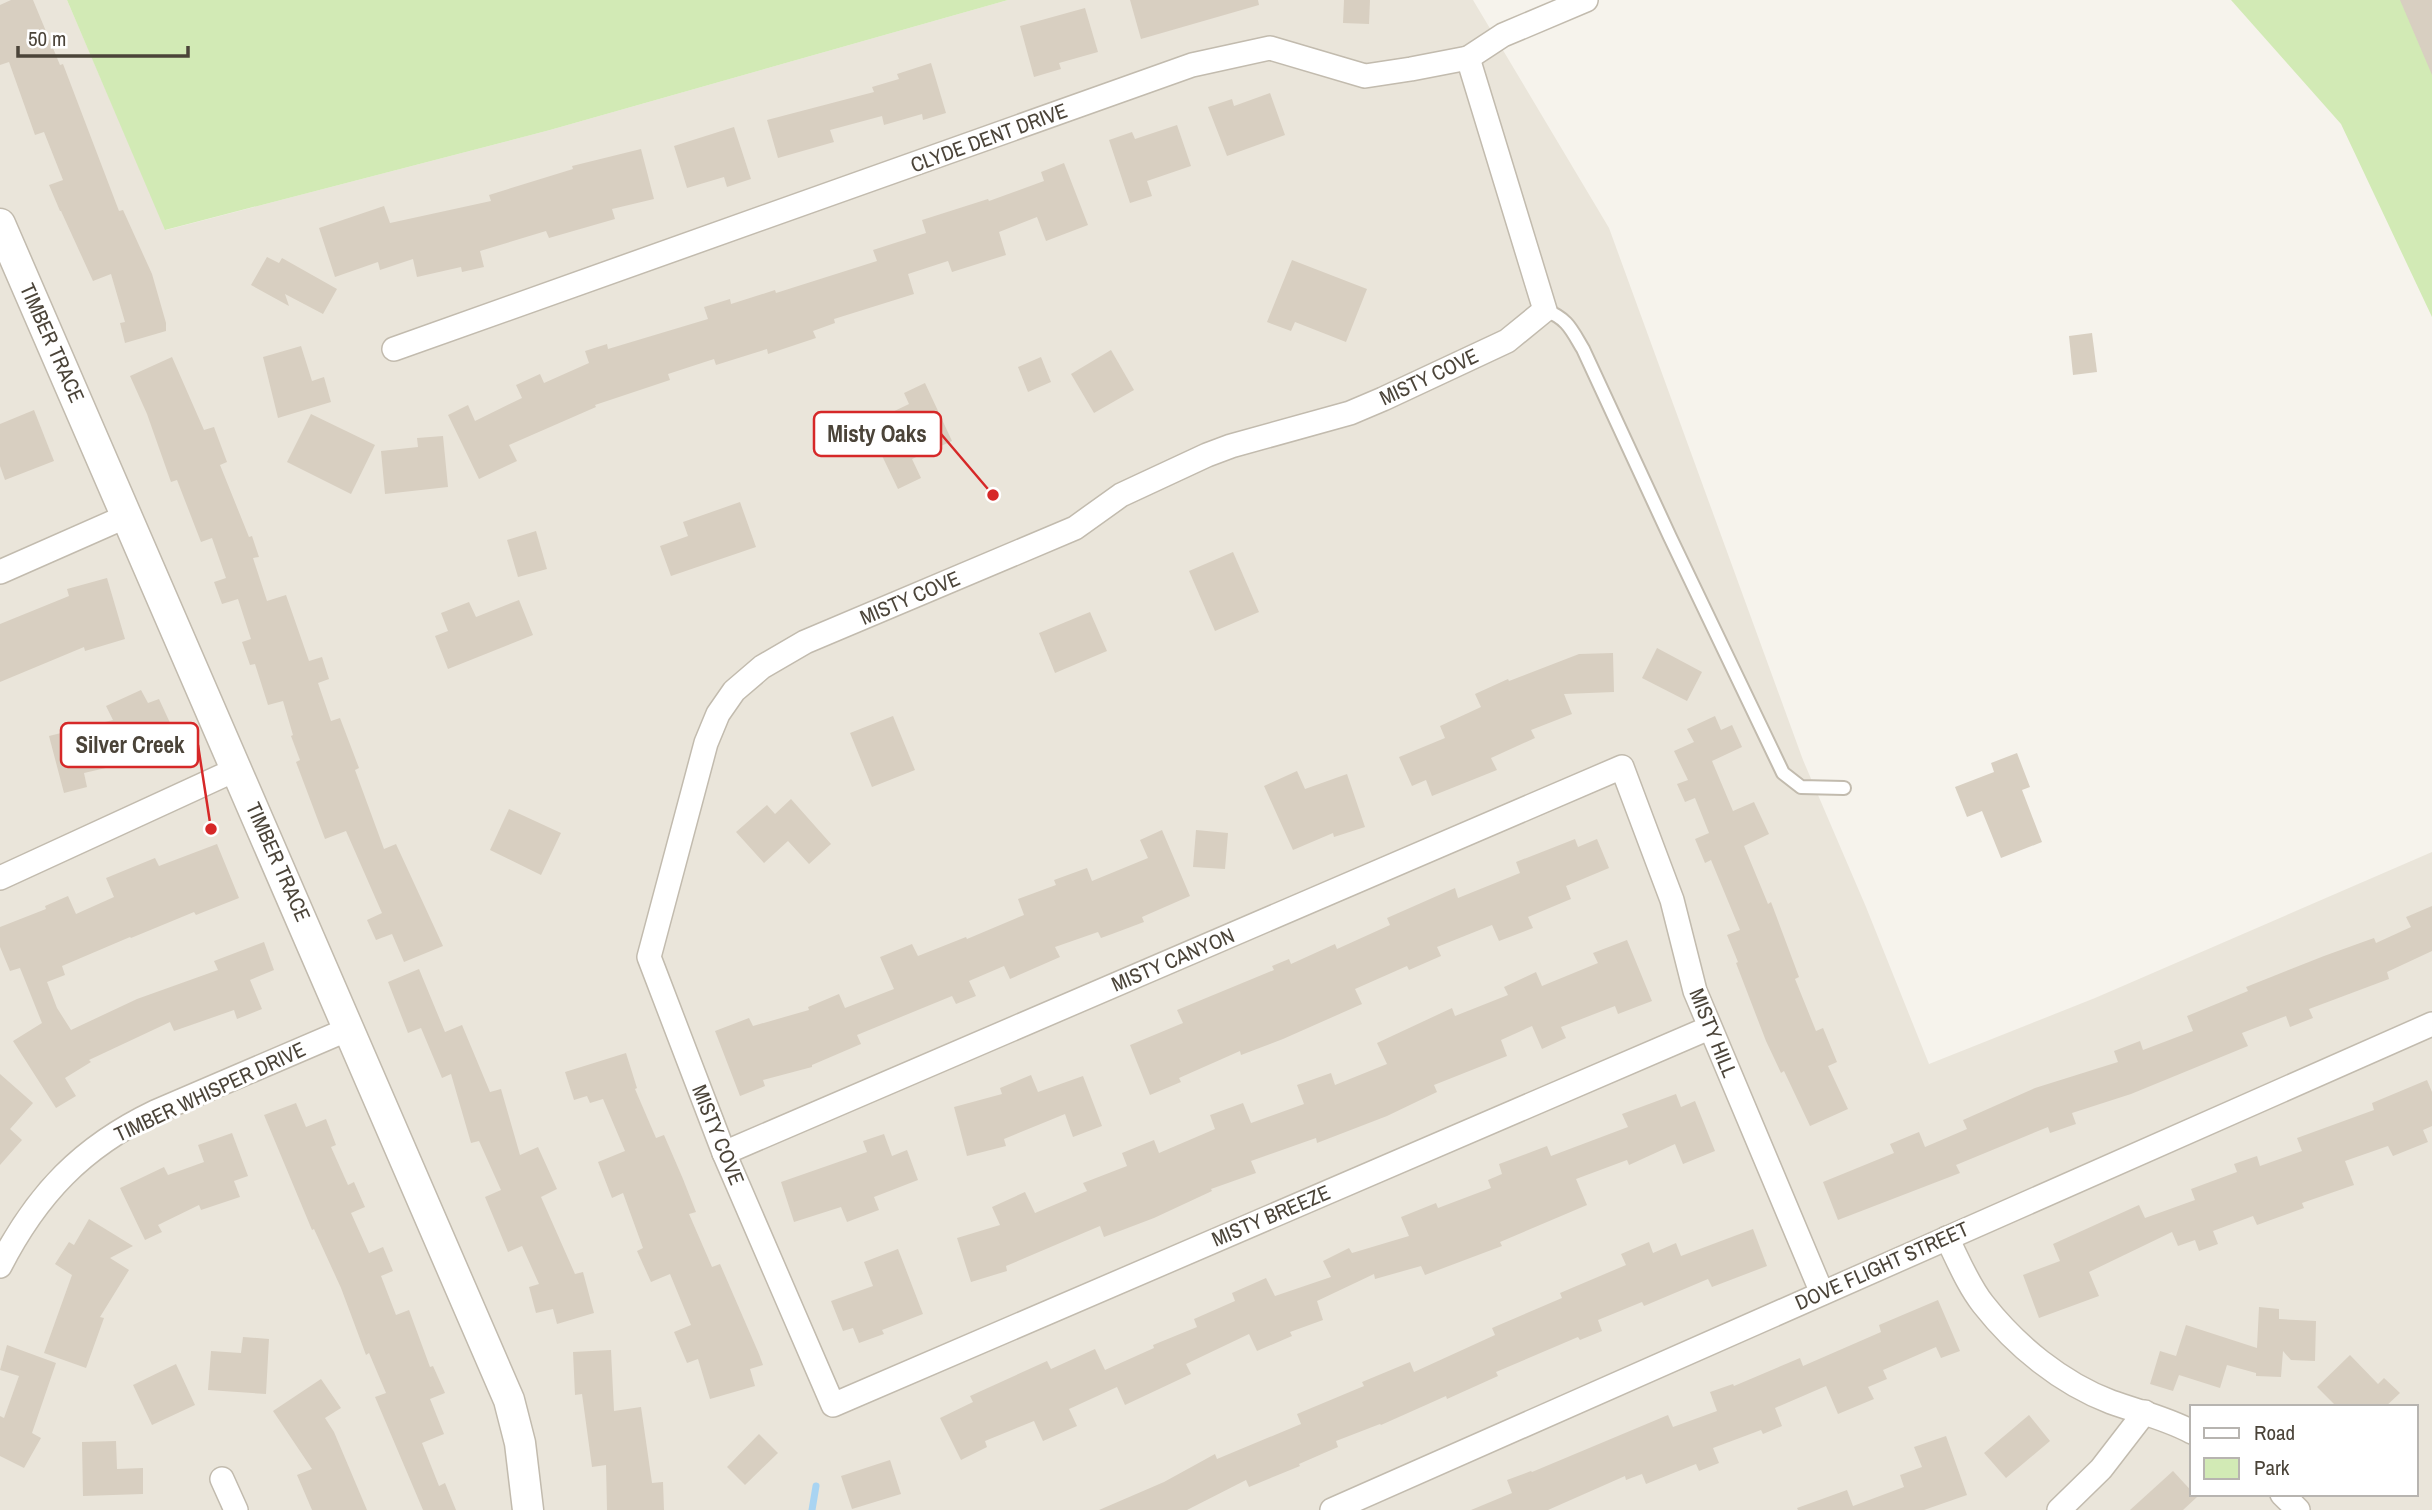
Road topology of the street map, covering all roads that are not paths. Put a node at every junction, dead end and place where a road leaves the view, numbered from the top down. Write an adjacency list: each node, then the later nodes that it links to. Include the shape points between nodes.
1 (1586, 0): 2 (street, CLYDE DENT DRIVE, via 1503,35)
2 (1468, 58): 5 (street); 6 (street, CLYDE DENT DRIVE, via 1365,76 1270,48 1192,65)
3 (0, 223): 4 (street, TIMBER TRACE)
4 (6, 255): 7 (street, TIMBER TRACE)
5 (1545, 310): 11 (lane, via 1568,323 1583,349 1783,773 1801,787); 16 (street, MISTY COVE, via 1507,341 1384,399 1207,455 1121,495 1075,528 805,642 762,667 734,691 706,743 649,957)
6 (394, 349)
7 (127, 516): 8 (street); 10 (street, TIMBER TRACE)
8 (0, 572)
9 (1622, 767): 15 (street, MISTY HILL, via 1672,900); 16 (street, MISTY CANYON)
10 (237, 769): 12 (street); 14 (street, TIMBER TRACE)
11 (1844, 788)
12 (0, 878)
13 (2432, 1024): 17 (street, DOVE FLIGHT STREET)
14 (351, 1028): 18 (street, TIMBER WHISPER DRIVE, via 155,1112 91,1149 48,1191); 26 (street, TIMBER TRACE, via 509,1400 520,1443)
15 (1709, 1028): 19 (street, MISTY HILL); 20 (street, MISTY BREEZE)
16 (724, 1153): 20 (street, MISTY COVE)
17 (1947, 1238): 19 (street, DOVE FLIGHT STREET); 21 (street, via 1982,1303 2027,1350 2081,1387)
18 (0, 1266)
19 (1822, 1293): 27 (street, DOVE FLIGHT STREET)
20 (833, 1405)
21 (2145, 1412): 22 (street); 28 (street, via 2101,1469)
22 (2190, 1431)
23 (222, 1479): 25 (street)
24 (2284, 1496): 29 (street)
25 (236, 1510)
26 (528, 1510)
27 (1332, 1510)
28 (2059, 1510)
29 (2298, 1510)

